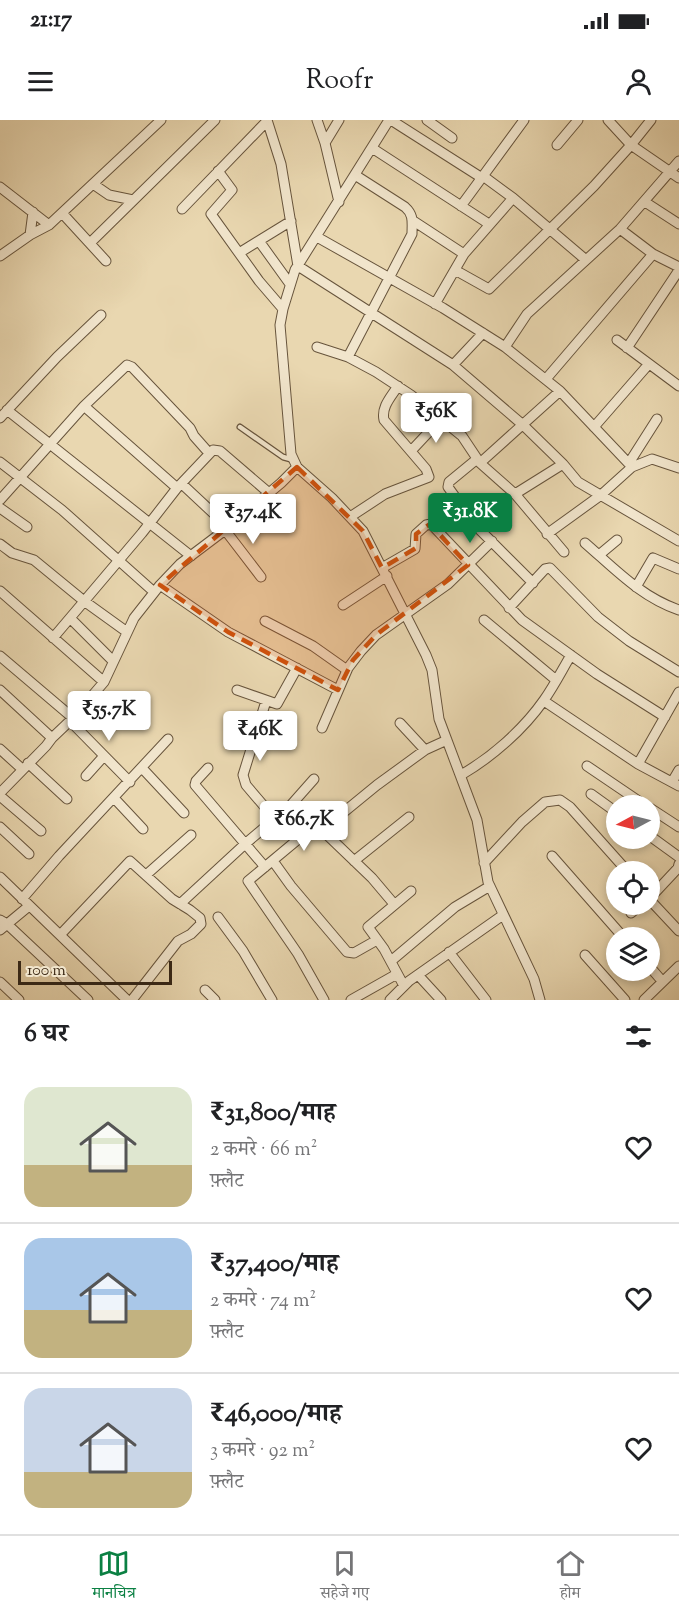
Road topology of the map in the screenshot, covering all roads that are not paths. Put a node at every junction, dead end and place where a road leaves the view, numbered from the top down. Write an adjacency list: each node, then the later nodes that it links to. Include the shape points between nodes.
1 (161, 120): 23 (street)
2 (214, 120): 26 (street)
3 (267, 120): 18 (street); 34 (street)
4 (317, 120): 13 (street)
5 (339, 120): 13 (street)
6 (390, 120): 16 (street); 21 (street)
7 (427, 120): 12 (street)
8 (578, 120): 14 (street)
9 (608, 120): 15 (street)
10 (651, 120): 15 (street)
11 (519, 121): 21 (street)
12 (452, 138)
13 (325, 143): 27 (street)
14 (557, 145)
15 (631, 145): 19 (street); 38 (street)
16 (372, 148): 20 (street); 29 (street)
17 (679, 161): 19 (street)
18 (218, 171): 30 (street); 44 (street, via 232,191 212,214)
19 (669, 173): 22 (street); 28 (street)
20 (355, 176): 27 (street); 33 (street, via 405,207 412,213)
21 (483, 177): 25 (street); 29 (street)
22 (679, 178)
23 (93, 184): 26 (street, via 109,195); 32 (street)
24 (0, 188): 31 (street)
25 (513, 198): 35 (street); 38 (street)
26 (133, 200): 43 (street)
27 (339, 202): 41 (street)
28 (645, 202): 36 (street); 39 (street)
29 (460, 206): 35 (street)
30 (182, 209)
31 (33, 212): 37 (street); 40 (street)
32 (62, 213): 37 (street); 43 (street)
33 (412, 220): 45 (street); 53 (street, via 412,234)
34 (291, 221): 42 (street); 50 (street)
35 (489, 224): 45 (street)
36 (679, 224)
37 (49, 225): 40 (street)
38 (548, 229): 48 (street); 52 (street, via 489,289)
39 (620, 229): 46 (street); 48 (street)
40 (30, 235): 47 (street)
41 (317, 237): 50 (street); 53 (street)
42 (260, 241): 44 (street); 54 (street)
43 (90, 243): 49 (street)
44 (239, 253): 56 (street)
45 (464, 254): 52 (street)
46 (653, 254): 51 (street); 67 (street)
47 (0, 256)
48 (586, 260): 62 (street, via 527,314)
49 (106, 261)
50 (298, 266): 54 (street); 57 (street)
51 (679, 268): 63 (street)
52 (455, 270): 55 (street)
53 (389, 277): 55 (street); 57 (street)
54 (290, 284): 56 (street)
55 (435, 304): 59 (street)
56 (283, 309): 84 (street, via 280,325 286,405)
57 (370, 313): 64 (street); 65 (street)
58 (101, 315): 72 (street)
59 (483, 333): 62 (street); 65 (street)
60 (617, 340): 63 (street)
61 (317, 347): 64 (street)
62 (505, 347): 67 (street)
63 (627, 348): 66 (street)
64 (348, 357): 68 (street)
65 (453, 365): 76 (street)
66 (648, 365): 69 (street); 78 (street)
67 (546, 379): 70 (street)
68 (398, 386): 74 (street); 80 (street, via 383,416)
69 (679, 386)
70 (560, 391): 76 (street); 78 (street)
71 (84, 406): 79 (street); 81 (street, via 124,366 130,366); 89 (street)
72 (8, 410): 73 (street); 79 (street)
73 (0, 418)
74 (441, 418): 80 (street); 82 (street, via 462,436)
75 (657, 420): 86 (street)
76 (523, 425): 82 (street); 85 (street)
77 (240, 427): 84 (lane)
78 (594, 427): 86 (street)
79 (49, 443): 88 (street); 96 (street)
80 (411, 451): 95 (street, via 428,478 385,494)
81 (209, 453): 89 (street); 90 (street, via 214,449 220,451)
82 (479, 461): 91 (street); 101 (street, via 447,485)
83 (0, 462): 88 (street)
84 (295, 463): 90 (street); 95 (street)
85 (563, 464): 91 (street); 92 (street, via 578,482)
86 (631, 465): 87 (street, via 652,459); 92 (street)
87 (679, 468)
88 (19, 477): 93 (street); 108 (street)
89 (179, 486): 96 (street); 98 (street)
90 (269, 493): 98 (street)
91 (515, 494): 99 (street)
92 (600, 495): 99 (street); 102 (street)
93 (0, 500)
94 (0, 508): 97 (street)
95 (350, 517): 111 (street, via 363,531)
96 (149, 525): 107 (street); 108 (street)
97 (27, 527)
98 (226, 528): 107 (street); 112 (street)
99 (547, 534): 105 (street)
100 (617, 540): 106 (street)
101 (492, 541): 109 (street); 113 (street)
102 (679, 541)
103 (585, 543): 106 (street)
104 (0, 544): 117 (street, via 12,553 34,560)
105 (564, 552)
106 (598, 555): 114 (street)
107 (190, 556): 115 (street)
108 (118, 562): 115 (street); 117 (street)
109 (468, 565): 111 (street, via 430,524 416,534 415,549); 119 (street); 121 (street)
110 (679, 569): 114 (street, via 653,558)
111 (385, 572): 118 (street); 121 (street)
112 (261, 577)
113 (533, 583): 119 (street); 132 (street, via 547,568 552,569 598,618)
114 (636, 587): 120 (street)
115 (157, 588): 125 (street); 130 (street)
116 (0, 591): 126 (street)
117 (84, 602): 122 (street); 125 (street)
118 (343, 605)
119 (509, 608): 127 (street)
120 (679, 610)
121 (405, 613): 131 (street, via 376,635); 147 (street, via 432,670 439,719)
122 (70, 618): 126 (street); 129 (street)
123 (484, 620): 133 (street)
124 (265, 621): 131 (street, via 313,646)
125 (127, 632): 129 (street)
126 (53, 638): 134 (street)
127 (571, 655): 133 (street); 141 (street)
128 (0, 656): 142 (street)
129 (113, 661): 134 (street)
130 (297, 668): 137 (street); 139 (street, via 279,703)
131 (347, 670): 137 (street)
132 (679, 672)
133 (556, 680): 140 (street)
134 (104, 682): 142 (street)
135 (0, 690): 145 (street)
136 (237, 690): 139 (street)
137 (338, 690): 144 (street)
138 (679, 692): 141 (street)
139 (266, 701): 171 (street, via 243,775 246,785)
140 (544, 701): 151 (street); 157 (street, via 493,754)
141 (664, 717): 151 (street)
142 (72, 719): 145 (street); 150 (street)
143 (400, 723): 149 (street)
144 (322, 728)
145 (52, 738): 152 (street)
146 (168, 739): 154 (street)
147 (447, 740): 149 (street); 157 (street)
148 (0, 749): 152 (street)
149 (425, 750): 175 (street)
150 (104, 756): 158 (street); 160 (street)
151 (638, 764): 161 (street)
152 (25, 766): 162 (street); 166 (street)
153 (587, 766): 164 (street)
154 (142, 768): 160 (street); 168 (street)
155 (208, 768): 178 (street, via 195,784)
156 (679, 770): 161 (street)
157 (461, 775): 184 (street, via 477,820)
158 (86, 776)
159 (314, 779): 171 (street)
160 (130, 782): 165 (street)
161 (675, 784)
162 (0, 794): 176 (street)
163 (591, 794): 167 (street)
164 (630, 795)
165 (114, 798): 174 (street); 192 (street)
166 (67, 799)
167 (606, 805)
168 (184, 813)
169 (660, 815): 173 (street)
170 (409, 817): 182 (street)
171 (275, 819): 178 (street)
172 (0, 827): 180 (street)
173 (679, 827)
174 (143, 829)
175 (322, 830): 182 (street); 185 (street, via 302,836)
176 (41, 831)
177 (191, 835): 187 (street)
178 (245, 844): 185 (street); 193 (street)
179 (660, 846): 186 (street)
180 (29, 854)
181 (552, 856): 199 (street)
182 (354, 861): 194 (street)
183 (618, 861): 184 (street, via 560,800 545,802)
184 (484, 863): 189 (street)
185 (269, 864): 202 (street, via 347,952); 220 (street, via 248,883 298,954)
186 (679, 864): 190 (street)
187 (146, 875): 193 (street); 201 (street, via 131,862 126,863)
188 (0, 877): 192 (street)
189 (490, 886): 196 (street); 205 (street, via 455,908)
190 (660, 887)
191 (411, 891): 194 (street)
192 (25, 903): 198 (street); 201 (street)
193 (180, 904): 217 (street, via 200,918 201,924 178,941)
194 (394, 904): 202 (street, via 368,925)
195 (660, 910): 200 (street)
196 (503, 915): 203 (street); 225 (street)
197 (218, 917): 219 (street)
198 (2, 924): 216 (street)
199 (614, 927)
200 (679, 931)
201 (60, 935): 217 (street)
202 (377, 940): 205 (street)
203 (449, 952): 208 (street); 224 (street)
204 (585, 955): 226 (street)
205 (391, 961): 207 (street)
206 (679, 966): 210 (street)
207 (397, 974): 212 (street); 221 (street)
208 (418, 975): 212 (street); 223 (street)
209 (660, 979): 210 (street)
210 (662, 981): 214 (street)
211 (0, 982): 215 (street)
212 (404, 986): 222 (street)
213 (205, 990): 218 (street)
214 (649, 998)
215 (19, 1000)
216 (88, 1000)
217 (129, 1000)
218 (214, 1000)
219 (272, 1000)
220 (324, 1000)
221 (351, 1000)
222 (390, 1000)
223 (441, 1000)
224 (486, 1000)
225 (540, 1000)
226 (625, 1000)

